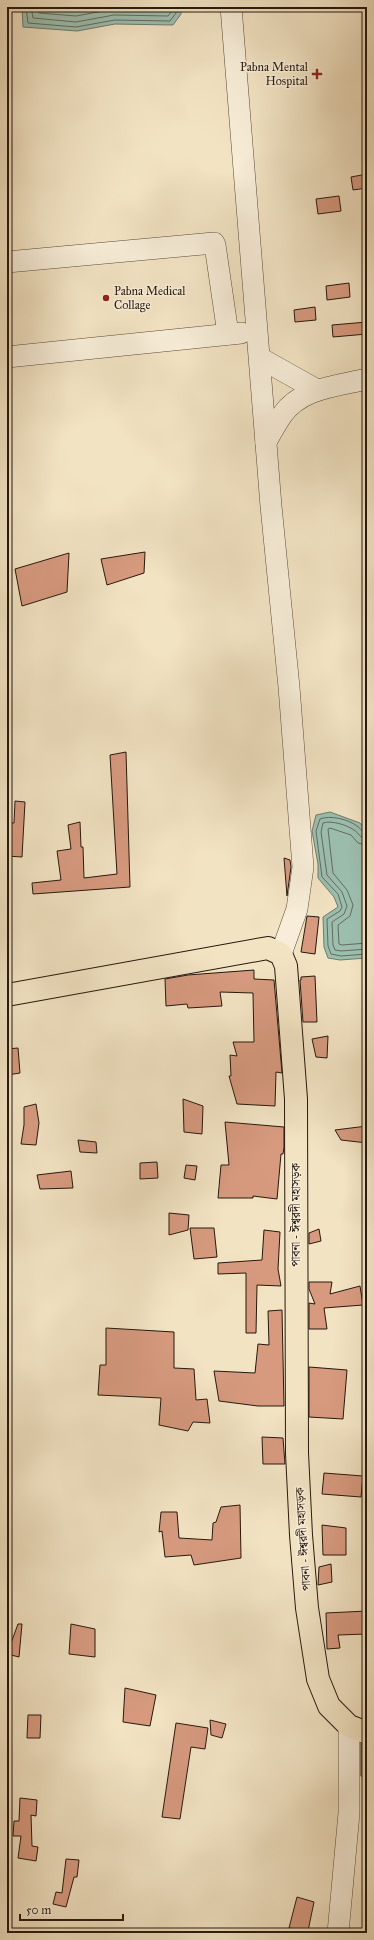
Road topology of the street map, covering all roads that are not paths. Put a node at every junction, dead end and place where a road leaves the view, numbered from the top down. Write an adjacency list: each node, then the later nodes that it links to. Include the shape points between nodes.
1 (231, 7): 3 (street)
2 (7, 262): 4 (street, via 214,243)
3 (258, 332): 4 (street); 6 (street)
4 (228, 334): 5 (street)
5 (7, 357)
6 (260, 358): 8 (street); 9 (street)
7 (367, 379): 8 (street)
8 (317, 390): 9 (street, via 300,397 282,414)
9 (266, 442): 10 (street, via 303,867 297,909)
10 (281, 954): 11 (main road, via 268,948); 12 (main road, পাবনা - ঈশ্বরদী মহাসড়ক, via 286,966 296,1100 297,1452 308,1615 318,1679 329,1706)
11 (7, 995)
12 (358, 1730): 13 (street)
13 (338, 1933)

